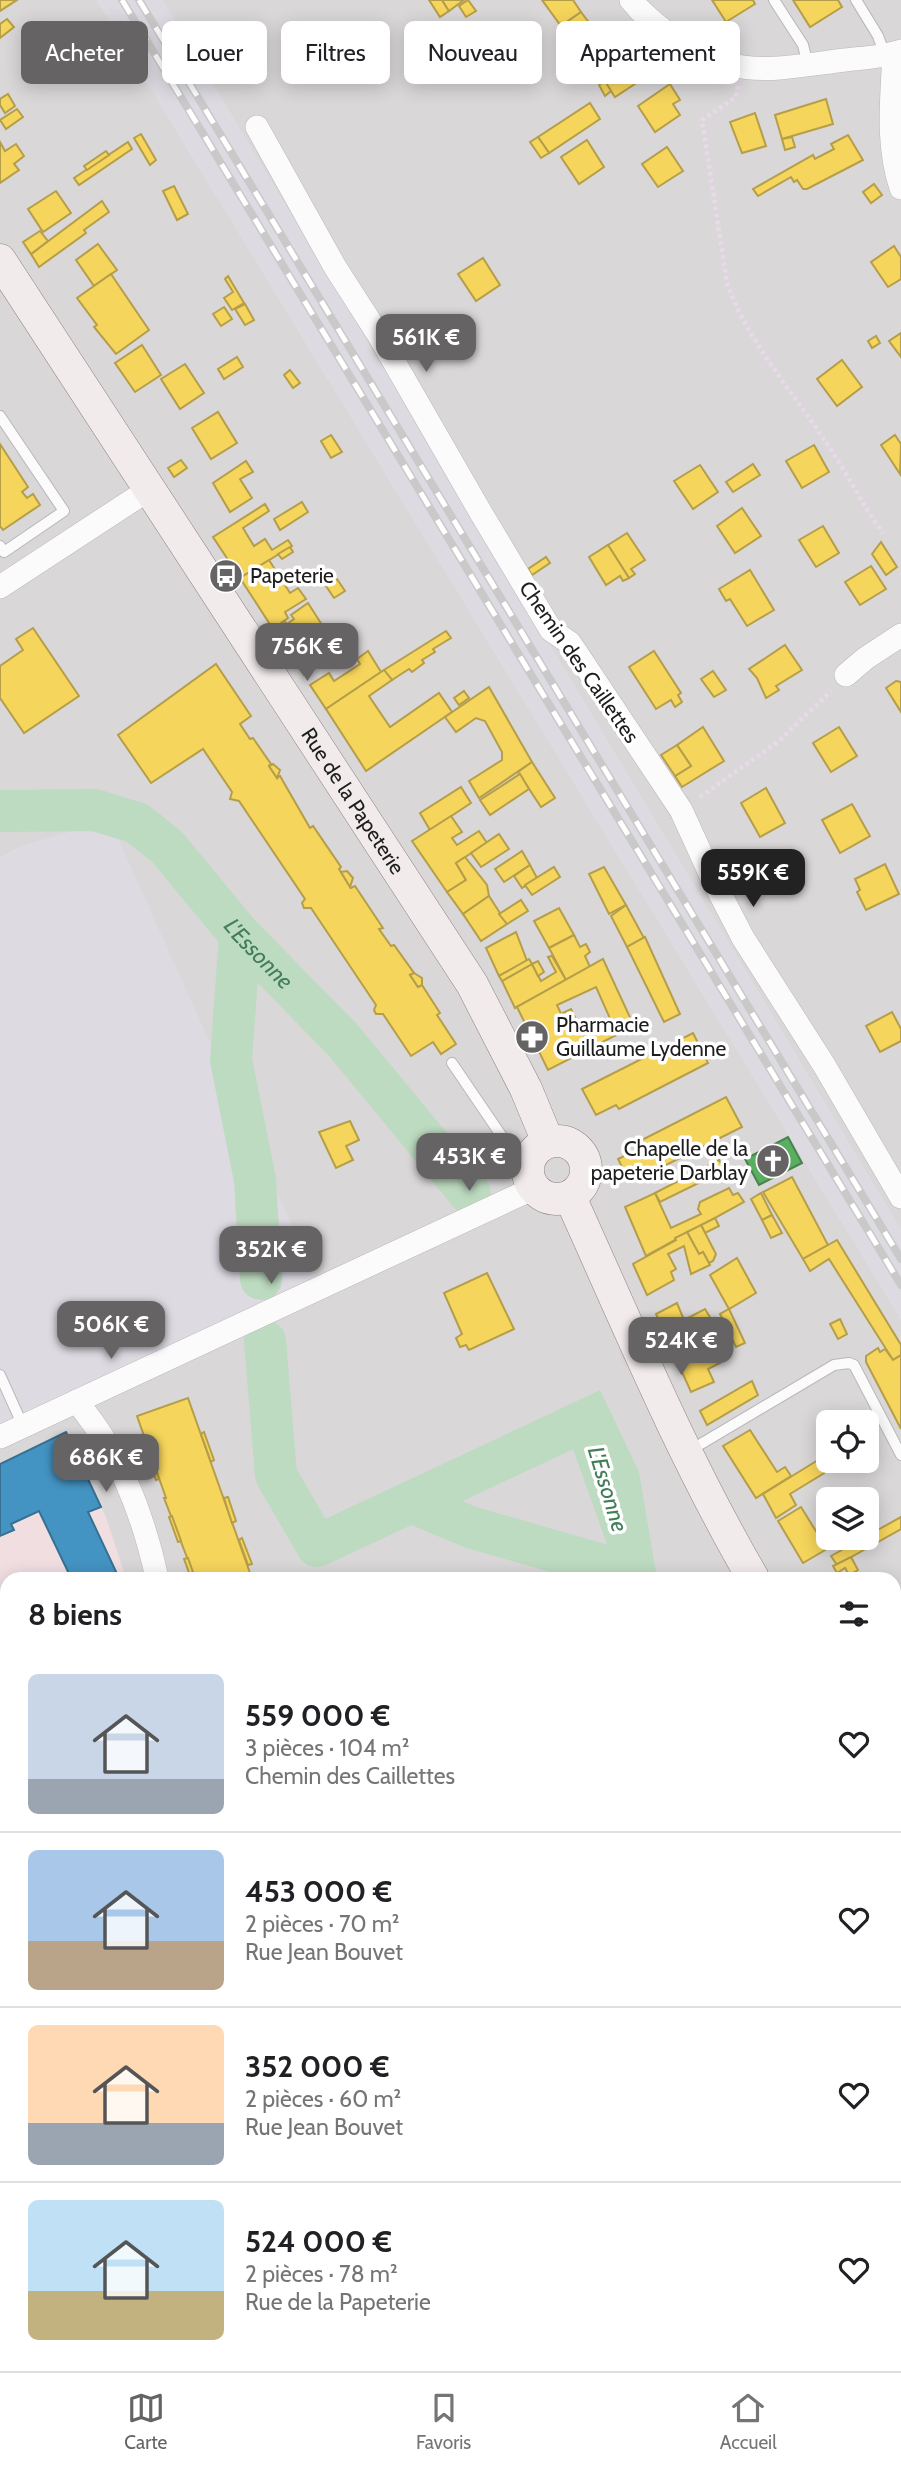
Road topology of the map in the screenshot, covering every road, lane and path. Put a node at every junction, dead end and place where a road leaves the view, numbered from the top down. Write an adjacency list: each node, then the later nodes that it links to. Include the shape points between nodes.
1 (631, 0): 6 (street, via 644,16 686,47)
2 (774, 0): 5 (lane, via 803,45)
3 (856, 0): 4 (lane)
4 (893, 53): 5 (street); 8 (street, via 890,132)
5 (808, 65): 6 (street)
6 (742, 68): 12 (path, via 736,97 702,120 727,283 755,341)
7 (257, 127): 17 (street, Chemin des Caillettes, via 551,630 570,643)
8 (901, 188)
9 (0, 260): 11 (street, Rue de la Papeterie)
10 (0, 416): 13 (lane, via 64,511 4,552)
11 (148, 490): 14 (street); 19 (street, Rue de la Papeterie, via 472,984 526,1089)
12 (883, 533)
13 (0, 546)
14 (0, 587)
15 (901, 635): 16 (street)
16 (846, 675): 17 (path, via 779,741)
17 (681, 810): 21 (street, Chemin des Caillettes, via 743,937)
18 (452, 1063): 19 (lane)
19 (530, 1171): 20 (street, via 550,1199); 20 (street, via 567,1142 583,1154 587,1173 584,1183); 23 (street, via 447,1227)
20 (570, 1196): 26 (street)
21 (901, 1196)
22 (0, 1375): 24 (lane)
23 (77, 1401): 24 (street); 28 (street, via 106,1441 128,1489)
24 (23, 1426): 25 (street)
25 (0, 1437)
26 (686, 1452): 27 (lane, via 834,1366 849,1363); 29 (street)
27 (901, 1455)
28 (155, 1572)
29 (750, 1572)

